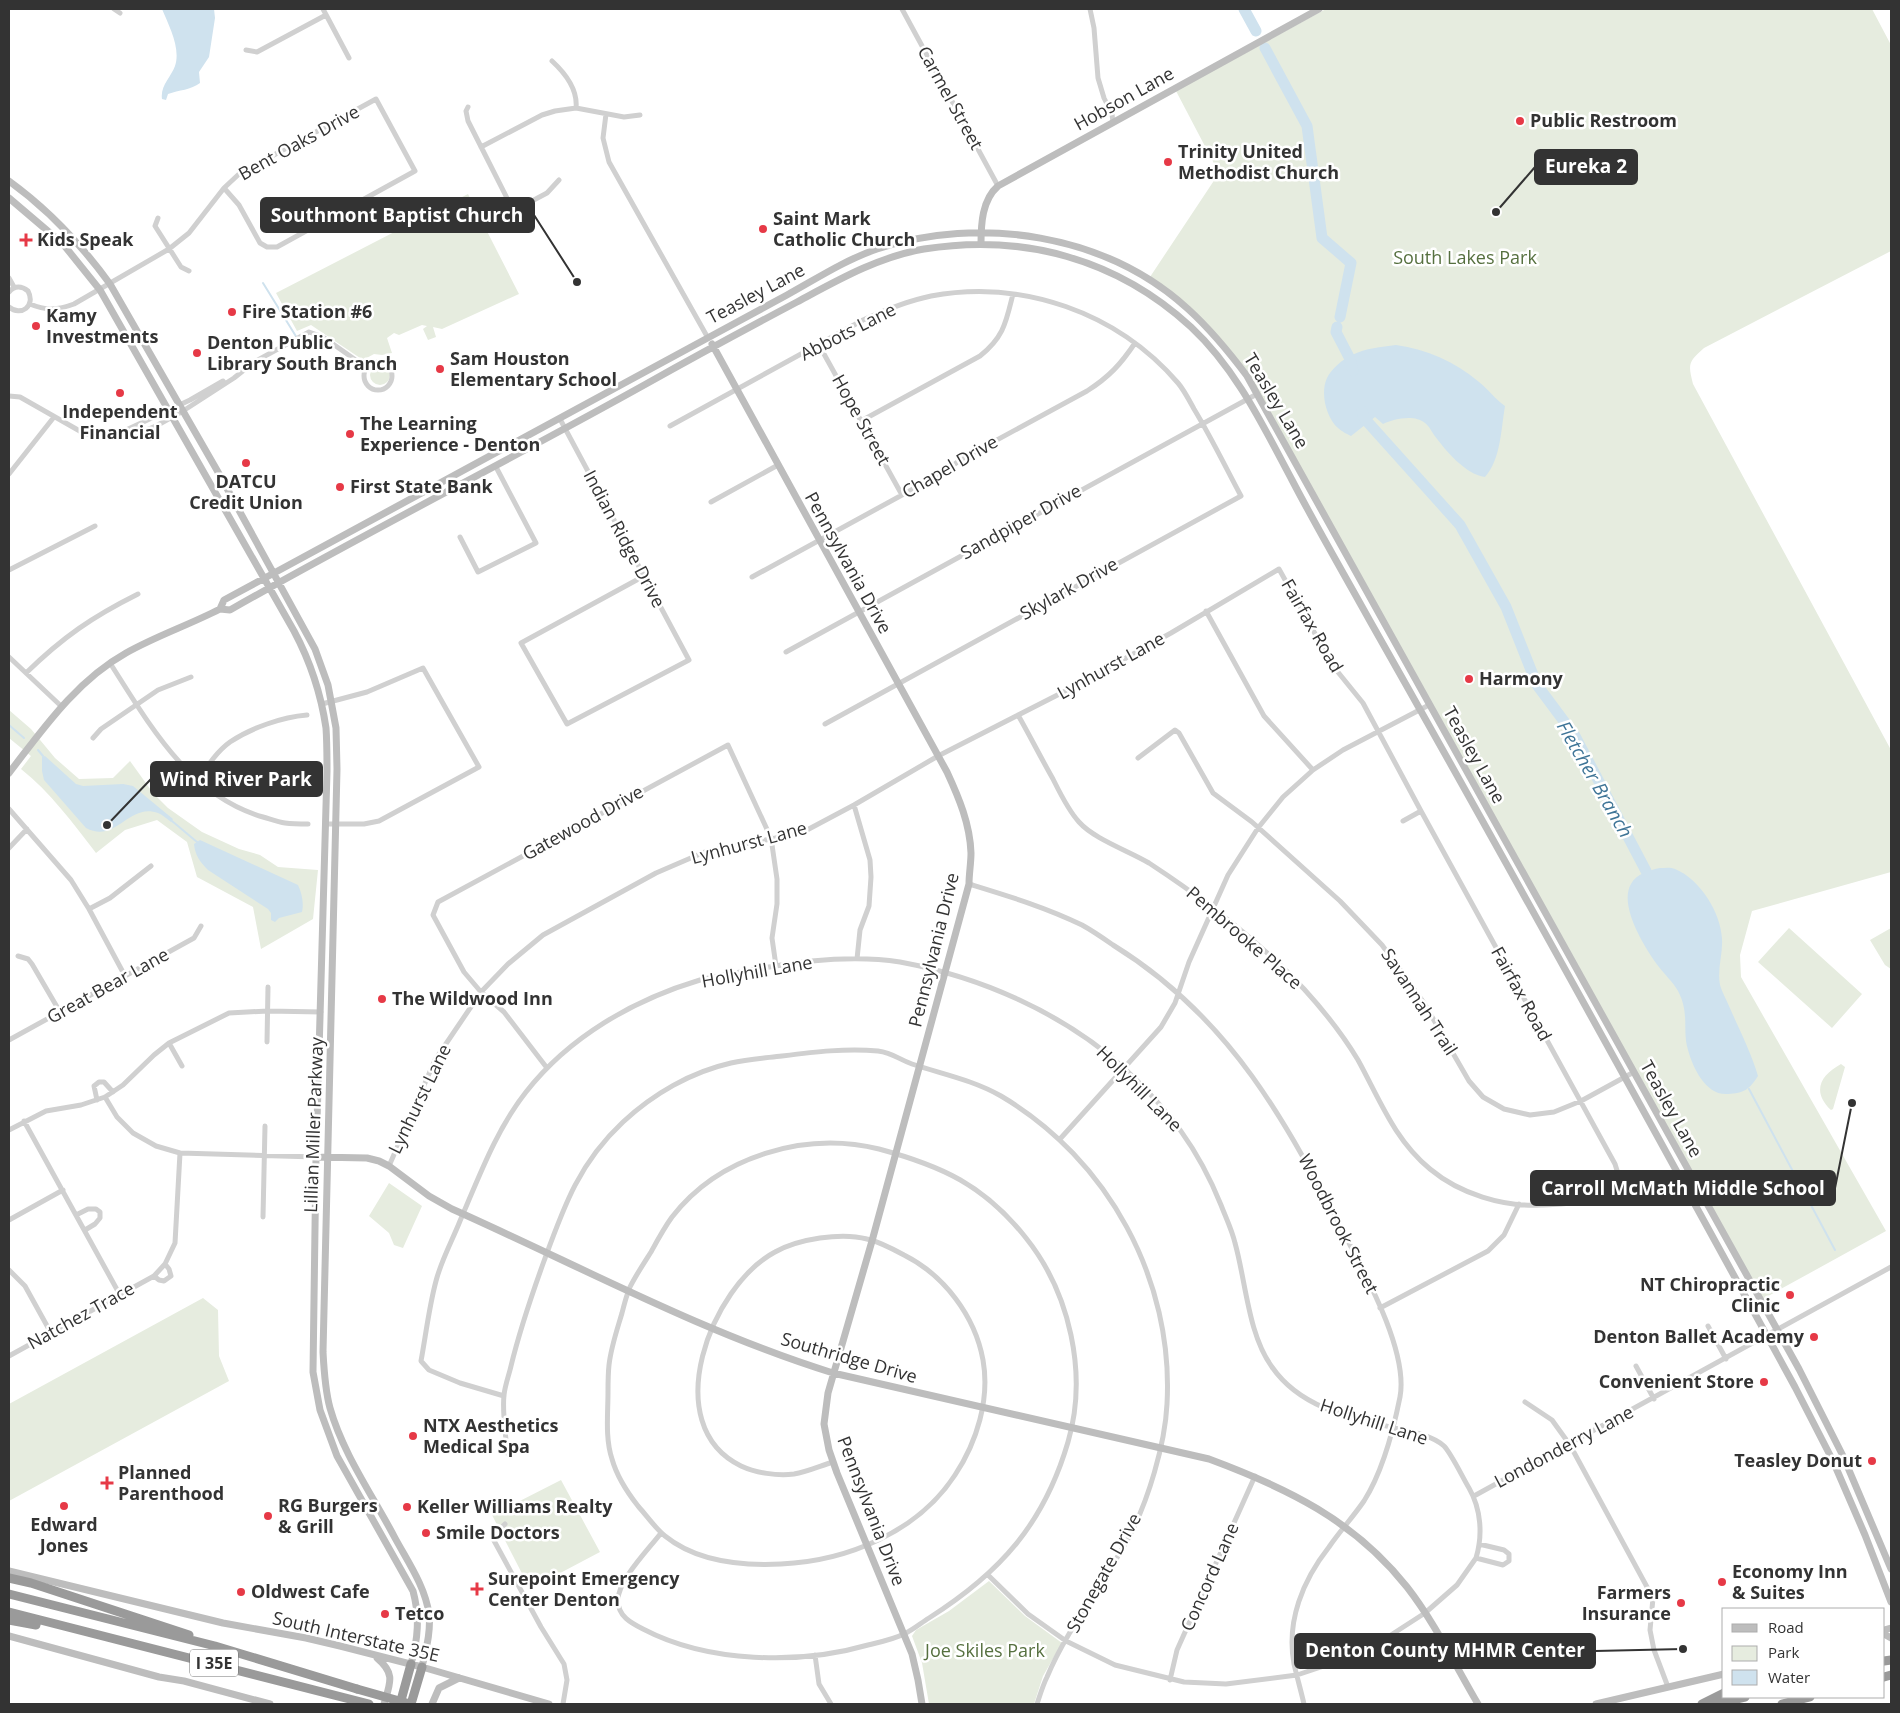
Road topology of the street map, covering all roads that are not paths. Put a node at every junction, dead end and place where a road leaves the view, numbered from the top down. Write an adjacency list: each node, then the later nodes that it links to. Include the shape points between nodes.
1 (114, 9): 6 (street)
2 (323, 9): 7 (street)
3 (902, 9): 19 (street, Carmel Street)
4 (1090, 9): 15 (street, via 1098,78)
5 (1319, 9): 15 (main road, Hobson Lane)
6 (120, 13)
7 (326, 15): 8 (street, via 257,52); 9 (street)
8 (246, 50)
9 (349, 58)
10 (552, 61): 12 (street, via 568,79 576,96)
11 (468, 107): 16 (street, via 468,121)
12 (576, 108): 13 (street); 16 (street, via 542,115)
13 (606, 114): 14 (street); 37 (street, Pennsylvania Drive, via 603,138 609,162)
14 (640, 115)
15 (1113, 123): 19 (main road, Hobson Lane)
16 (481, 147): 22 (street)
17 (559, 180): 22 (street, via 546,192)
18 (9, 181): 30 (main road, via 69,232)
19 (998, 186): 25 (main road, via 989,197)
20 (224, 188): 20 (street, Bent Oaks Drive, via 260,243 272,248 416,171 376,99 245,170); 27 (street, Bent Oaks Drive, via 190,233)
21 (9, 198): 32 (main road, via 63,244)
22 (513, 210): 24 (street)
23 (158, 218): 27 (street, via 155,226)
24 (485, 226)
25 (981, 232): 26 (main road); 37 (main road, Teasley Lane, via 933,236 876,250 849,261); 43 (main road, Teasley Lane, via 1053,240 1104,257 1154,283 1210,331 1232,356)
26 (981, 244): 40 (main road, Teasley Lane, via 928,249 879,261); 45 (main road, Teasley Lane, via 1057,253 1127,281 1190,327 1227,367)
27 (169, 249): 28 (street, via 181,267); 30 (street, Bent Oaks Drive)
28 (189, 271)
29 (9, 278): 31 (street)
30 (110, 284): 32 (street, Bent Oaks Drive); 46 (main road)
31 (14, 288): 33 (street); 35 (street, via 28,291)
32 (100, 290): 35 (street, Bent Oaks Drive, via 62,308 43,310); 47 (main road)
33 (9, 292)
34 (1013, 294): 38 (street, Abbots Lane, via 1076,309); 39 (street, Abbots Lane, via 952,293 911,301); 50 (street, via 1000,336 989,349)
35 (30, 304): 36 (street, Bent Oaks Drive, via 23,311)
36 (9, 307)
37 (708, 338): 40 (main road, Pennsylvania Drive); 49 (main road, Teasley Lane)
38 (1135, 343): 51 (street, Abbots Lane, via 1179,384); 59 (street, Chapel Drive, via 1106,379)
39 (819, 344): 42 (street, Abbots Lane); 50 (street, Hope Street)
40 (713, 347): 42 (main road, Pennsylvania Drive); 53 (main road, Teasley Lane)
41 (367, 368): 41 (street, via 380,362 389,367 393,376 390,385 382,390 369,388 364,380); 46 (street, via 323,337 309,332)
42 (736, 389): 52 (street, Abbots Lane); 54 (main road, Pennsylvania Drive)
43 (1257, 394): 45 (street, Sandpiper Drive); 87 (main road, Teasley Lane)
44 (9, 396): 48 (street, via 20,397)
45 (1248, 397): 51 (street, Sandpiper Drive); 89 (main road, Teasley Lane)
46 (182, 408): 47 (street); 68 (main road)
47 (170, 414): 48 (street, via 124,431 117,437 104,438 85,434); 71 (main road)
48 (54, 416): 56 (street)
49 (560, 419): 53 (street, Indian Ridge Drive); 57 (main road, Teasley Lane)
50 (861, 421): 59 (street, Hope Street)
51 (1202, 422): 77 (street, Sandpiper Drive); 83 (street, Skylark Drive, via 1241,496)
52 (670, 426)
53 (565, 429): 55 (main road, Teasley Lane); 69 (street, Indian Ridge Drive)
54 (778, 465): 60 (street); 65 (main road, Pennsylvania Drive)
55 (496, 466): 58 (main road, Teasley Lane); 64 (street, via 536,543 478,572)
56 (9, 474)
57 (436, 486): 58 (main road); 61 (main road, Teasley Lane)
58 (446, 492): 63 (main road, Teasley Lane)
59 (902, 495): 65 (street, Chapel Drive)
60 (711, 502)
61 (372, 520): 63 (main road); 68 (main road, Teasley Lane)
62 (95, 526): 67 (street)
63 (376, 530): 72 (main road, Teasley Lane)
64 (460, 537)
65 (819, 542): 70 (street, Chapel Drive); 77 (main road, Pennsylvania Drive)
66 (1279, 569): 76 (street, Lynhurst Lane); 93 (street, Fairfax Road, via 1333,666 1363,703)
67 (9, 570)
68 (273, 573): 71 (main road, Teasley Lane); 72 (main road, Lillian Miller Parkway)
69 (644, 576): 69 (street, Indian Ridge Drive, via 688,660 567,724 521,643)
70 (752, 577)
71 (263, 578): 73 (main road, Lillian Miller Parkway); 75 (main road, Teasley Lane, via 224,600)
72 (278, 583): 73 (main road, Teasley Lane); 84 (main road, Lillian Miller Parkway, via 315,649)
73 (269, 588): 75 (main road, Teasley Lane, via 230,610); 86 (main road, Lillian Miller Parkway, via 306,653)
74 (138, 594): 81 (street, via 77,628)
75 (220, 609): 80 (main road)
76 (1206, 611): 91 (street, Lynhurst Lane); 97 (street, via 1264,716)
77 (858, 612): 78 (street, Sandpiper Drive); 83 (main road, Pennsylvania Drive)
78 (786, 652)
79 (9, 657): 81 (street)
80 (110, 663): 85 (street); 88 (main road)
81 (26, 672): 88 (street)
82 (191, 676): 85 (street, via 158,690)
83 (897, 684): 92 (street, Skylark Drive); 95 (main road, Pennsylvania Drive)
84 (331, 702): 86 (street); 106 (main road, Lillian Miller Parkway, via 336,736); 106 (street, via 367,692 423,668 479,767 379,821)
85 (137, 704): 94 (street); 99 (street, via 164,744)
86 (322, 704): 105 (main road, Lillian Miller Parkway, via 326,729)
87 (1429, 705): 89 (street); 134 (main road, Teasley Lane)
88 (62, 706): 98 (main road)
89 (1421, 710): 93 (street); 135 (main road, Teasley Lane)
90 (307, 715): 99 (street, via 292,716 229,743 213,758)
91 (1018, 715): 95 (street, Lynhurst Lane); 114 (street, Pembrooke Place, via 1080,823 1142,859)
92 (825, 724)
93 (1377, 731): 97 (street); 102 (street, Fairfax Road)
94 (93, 738)
95 (938, 756): 100 (street, Lynhurst Lane); 112 (main road, Pennsylvania Drive, via 966,818 971,853)
96 (1138, 758): 107 (street, Savannah Trail, via 1175,730 1213,793)
97 (1313, 770): 107 (street, via 1283,797)
98 (9, 773)
99 (198, 781): 104 (street, via 225,802 250,814 284,823)
100 (854, 805): 109 (street, Lynhurst Lane, via 808,830); 117 (street, via 868,851 871,877)
101 (9, 809): 108 (street)
102 (1421, 811): 103 (street); 139 (street, Fairfax Road)
103 (1403, 821)
104 (308, 824)
105 (326, 824): 106 (street); 126 (main road, Lillian Miller Parkway)
106 (336, 825): 148 (main road, Lillian Miller Parkway)
107 (1258, 828): 114 (street, via 1232,868); 139 (street, Savannah Trail, via 1340,901 1382,945 1424,1003 1469,1081 1483,1096 1504,1109 1530,1115 1554,1112)
108 (27, 830): 110 (street); 113 (street, via 71,880)
109 (771, 838): 118 (street, via 777,879 772,938); 122 (street, Lynhurst Lane, via 707,851 656,873 544,935); 122 (street, Gatewood Drive, via 728,744 438,902 433,915 464,972)
110 (9, 848)
111 (151, 866): 113 (street, via 110,898)
112 (969, 884): 119 (main road, Pennsylvania Drive); 123 (street, Woodbrook Street, via 1016,897 1081,925 1135,958)
113 (89, 909): 120 (street)
114 (1213, 909): 123 (street); 152 (street, Pembrooke Place, via 1277,962 1321,1008 1356,1058 1392,1125 1413,1154 1431,1170 1464,1190 1497,1201)
115 (201, 926): 120 (street, Great Bear Lane, via 194,938)
116 (18, 956): 125 (street, via 32,964)
117 (857, 959): 118 (street, Hollyhill Lane); 119 (street, Hollyhill Lane, via 898,962)
118 (776, 966): 132 (street, Hollyhill Lane, via 702,980 643,1000 586,1034)
119 (945, 973): 130 (main road, Pennsylvania Drive); 133 (street, Hollyhill Lane, via 988,986 1042,1012 1089,1039)
120 (125, 976): 125 (street, Great Bear Lane)
121 (268, 987): 124 (street)
122 (480, 992): 132 (street, via 504,1012); 149 (street, Lynhurst Lane, via 435,1060)
123 (1178, 993): 133 (street, via 1161,1027); 168 (street, Woodbrook Street, via 1236,1054 1276,1110 1314,1175)
124 (268, 1011): 126 (street); 128 (street); 129 (street, via 229,1013)
125 (60, 1012): 127 (street, Great Bear Lane)
126 (321, 1012): 147 (main road, Lillian Miller Parkway)
127 (9, 1040)
128 (267, 1042)
129 (169, 1043): 131 (street); 136 (street)
130 (919, 1065): 143 (street, Stonegate Drive, via 993,1092 1029,1114); 145 (main road, Pennsylvania Drive); 159 (street, Stonegate Drive, via 883,1052 833,1051 729,1063 675,1084 638,1109 596,1152 570,1192)
131 (182, 1066)
132 (547, 1068): 153 (street, Hollyhill Lane, via 509,1115)
133 (1125, 1069): 143 (street); 183 (street, Hollyhill Lane, via 1171,1117 1208,1173 1235,1240 1258,1339 1272,1367 1292,1389 1324,1409)
134 (1634, 1072): 135 (street, Savannah Trail); 171 (main road, Teasley Lane)
135 (1624, 1077): 139 (street, Savannah Trail); 173 (main road, Teasley Lane)
136 (113, 1092): 137 (street); 138 (street, via 104,1082 99,1082 93,1089)
137 (105, 1097): 138 (street); 144 (street, Southridge Drive, via 133,1134 156,1146)
138 (97, 1100): 140 (street, via 46,1111)
139 (1581, 1101): 150 (street, Fairfax Road, via 1618,1170)
140 (24, 1121): 142 (street); 151 (street)
141 (265, 1126): 146 (street)
142 (9, 1130)
143 (1060, 1139): 187 (street, Stonegate Drive, via 1104,1189 1124,1220 1151,1281 1163,1327 1167,1365 1167,1403)
144 (180, 1153): 146 (street, Southridge Drive); 160 (street, Natchez Trace, via 175,1243)
145 (895, 1154): 158 (main road, Pennsylvania Drive); 164 (street, via 858,1144 809,1143 766,1152 735,1165 698,1190 671,1217); 185 (street, via 925,1162 970,1184 1020,1230 1033,1247 1056,1290 1071,1335 1076,1370)
146 (264, 1155): 147 (street, Southridge Drive); 155 (street)
147 (316, 1157): 148 (main road, Southridge Drive); 165 (main road, Lillian Miller Parkway)
148 (328, 1158): 149 (main road, Southridge Drive, via 368,1158); 166 (main road, Lillian Miller Parkway)
149 (389, 1166): 153 (main road, Southridge Drive, via 429,1196)
150 (1617, 1178): 152 (street, Pembrooke Place, via 1612,1191 1595,1201)
151 (63, 1190): 154 (street); 156 (street)
152 (1519, 1204): 168 (street, via 1504,1235 1488,1251)
153 (463, 1214): 159 (main road, Southridge Drive); 178 (street, Hollyhill Lane, via 436,1279 421,1361 429,1370 452,1380)
154 (76, 1215): 157 (street); 157 (street, via 88,1209 100,1212 100,1218)
155 (263, 1216)
156 (9, 1220)
157 (85, 1230): 167 (street)
158 (872, 1241): 170 (street, via 850,1237 824,1238 774,1252 737,1284); 177 (main road, Pennsylvania Drive); 181 (street, via 916,1261 942,1282 962,1308 977,1337 983,1359 986,1385)
159 (547, 1252): 164 (main road, Southridge Drive); 178 (street, Stonegate Drive, via 522,1320)
160 (165, 1264): 163 (street, Natchez Trace); 163 (street, Natchez Trace, via 170,1276 159,1280)
161 (1891, 1267): 171 (street, Londonderry Lane)
162 (9, 1270): 172 (street, via 25,1286)
163 (154, 1276): 167 (street, Natchez Trace)
164 (628, 1290): 170 (main road, Southridge Drive); 197 (street, via 609,1360 607,1440 612,1463 625,1490)
165 (314, 1292): 166 (main road); 182 (main road, Lillian Miller Parkway, via 312,1372)
166 (324, 1293): 184 (main road, Lillian Miller Parkway, via 322,1352 326,1392)
167 (120, 1295): 172 (street, Natchez Trace)
168 (1380, 1308): 183 (street, Woodbrook Street, via 1400,1371 1401,1394)
169 (1708, 1326): 175 (street)
170 (712, 1328): 177 (main road, Southridge Drive); 191 (street, via 698,1378 698,1400 703,1426 720,1450 732,1462 750,1470 779,1475 797,1474)
171 (1777, 1330): 173 (street, Londonderry Lane); 189 (main road, Teasley Lane)
172 (51, 1332): 174 (street, Natchez Trace)
173 (1767, 1336): 175 (street, Londonderry Lane); 190 (main road, Teasley Lane)
174 (9, 1356)
175 (1726, 1359): 179 (street, Londonderry Lane)
176 (1636, 1366): 179 (street)
177 (833, 1373): 181 (main road, Southridge Drive); 191 (main road, Pennsylvania Drive, via 824,1424)
178 (504, 1396): 188 (street, Stonegate Drive)
179 (1654, 1399): 186 (street, Londonderry Lane)
180 (1525, 1402): 186 (street, via 1552,1420)
181 (982, 1408): 185 (main road, Southridge Drive); 200 (street, via 967,1453 940,1495 908,1523)
182 (326, 1425): 184 (main road); 198 (main road, Lillian Miller Parkway, via 338,1456)
183 (1393, 1427): 193 (street, Hollyhill Lane, via 1419,1433 1444,1446); 195 (street, Woodbrook Street, via 1378,1473 1364,1500)
184 (338, 1429): 196 (main road, Lillian Miller Parkway)
185 (1072, 1429): 187 (main road, Southridge Drive); 204 (street, via 1045,1501 1013,1548)
186 (1570, 1445): 193 (street, Londonderry Lane); 224 (street, via 1653,1598 1650,1630)
187 (1160, 1448): 192 (main road, Southridge Drive, via 1209,1459); 214 (street, Stonegate Drive, via 1151,1483 1130,1534)
188 (507, 1453)
189 (1843, 1456): 190 (main road); 202 (main road, Teasley Lane)
190 (1833, 1461): 207 (main road, Teasley Lane)
191 (833, 1462): 200 (main road, Pennsylvania Drive)
192 (1255, 1476): 195 (main road, Southridge Drive, via 1317,1508); 223 (street, Concord Lane, via 1181,1641)
193 (1474, 1496): 199 (street, Hollyhill Lane, via 1480,1527)
194 (505, 1524): 235 (street, via 492,1537 564,1664 567,1680)
195 (1344, 1527): 209 (main road, Southridge Drive, via 1384,1561); 221 (street, Woodbrook Street, via 1312,1572 1295,1613 1292,1644)
196 (393, 1533): 198 (main road); 219 (main road, Lillian Miller Parkway, via 417,1578 429,1614 430,1630)
197 (661, 1533): 200 (street, via 676,1544 706,1557 753,1565 806,1563); 216 (street, via 623,1583 618,1597 624,1617 634,1625 666,1640 712,1652 779,1658)
198 (384, 1540): 218 (main road, Lillian Miller Parkway, via 413,1591 417,1607 417,1644)
199 (1479, 1544): 201 (street, Hollyhill Lane); 201 (street, via 1504,1550 1509,1554 1509,1560 1503,1565)
200 (867, 1545): 212 (main road, Pennsylvania Drive)
201 (1476, 1558): 209 (street, Hollyhill Lane, via 1457,1585)
202 (1891, 1569)
203 (9, 1571): 217 (main road, South Interstate 35E)
204 (988, 1575): 212 (street, via 963,1596); 214 (street, Hollyhill Lane, via 1028,1614)
205 (9, 1578): 215 (highway, via 162,1625)
206 (9, 1594): 215 (highway, I 35E)
207 (1891, 1602)
208 (9, 1612): 211 (highway, I 35E)
209 (1425, 1613): 221 (street, Hollyhill Lane, via 1377,1644); 240 (main road, Southridge Drive)
210 (9, 1620): 211 (highway)
211 (75, 1629): 229 (highway, I 35E)
212 (904, 1635): 216 (street, via 853,1650); 237 (main road, Pennsylvania Drive, via 914,1663)
213 (9, 1636): 228 (main road)
214 (1066, 1641): 223 (street, Hollyhill Lane, via 1114,1665); 238 (street, Stonegate Drive, via 1047,1676)
215 (215, 1646): 232 (highway, I 35E, bridge)
216 (815, 1655): 236 (street, via 819,1684)
217 (375, 1656): 218 (main road, South Interstate 35E); 230 (main road, via 387,1667 390,1676)
218 (411, 1664): 219 (main road, South Interstate 35E); 231 (highway)
219 (422, 1667): 222 (main road, South Interstate 35E); 232 (highway)
220 (1722, 1674): 224 (main road)
221 (1297, 1675): 223 (street, Hollyhill Lane, via 1226,1684); 239 (street, Woodbrook Street)
222 (460, 1678): 233 (main road, via 439,1688); 234 (main road, South Interstate 35E)
223 (1170, 1680)
224 (1668, 1687): 241 (main road)
225 (1722, 1694): 242 (highway)
226 (1741, 1698): 243 (highway)
227 (1806, 1698): 244 (highway)
228 (270, 1704)
229 (369, 1704)
230 (384, 1704)
231 (400, 1704)
232 (411, 1704)
233 (432, 1704)
234 (548, 1704)
235 (563, 1704)
236 (831, 1704)
237 (922, 1704)
238 (1037, 1704)
239 (1304, 1704)
240 (1478, 1704)
241 (1596, 1704)
242 (1702, 1704)
243 (1715, 1704)
244 (1782, 1704)

